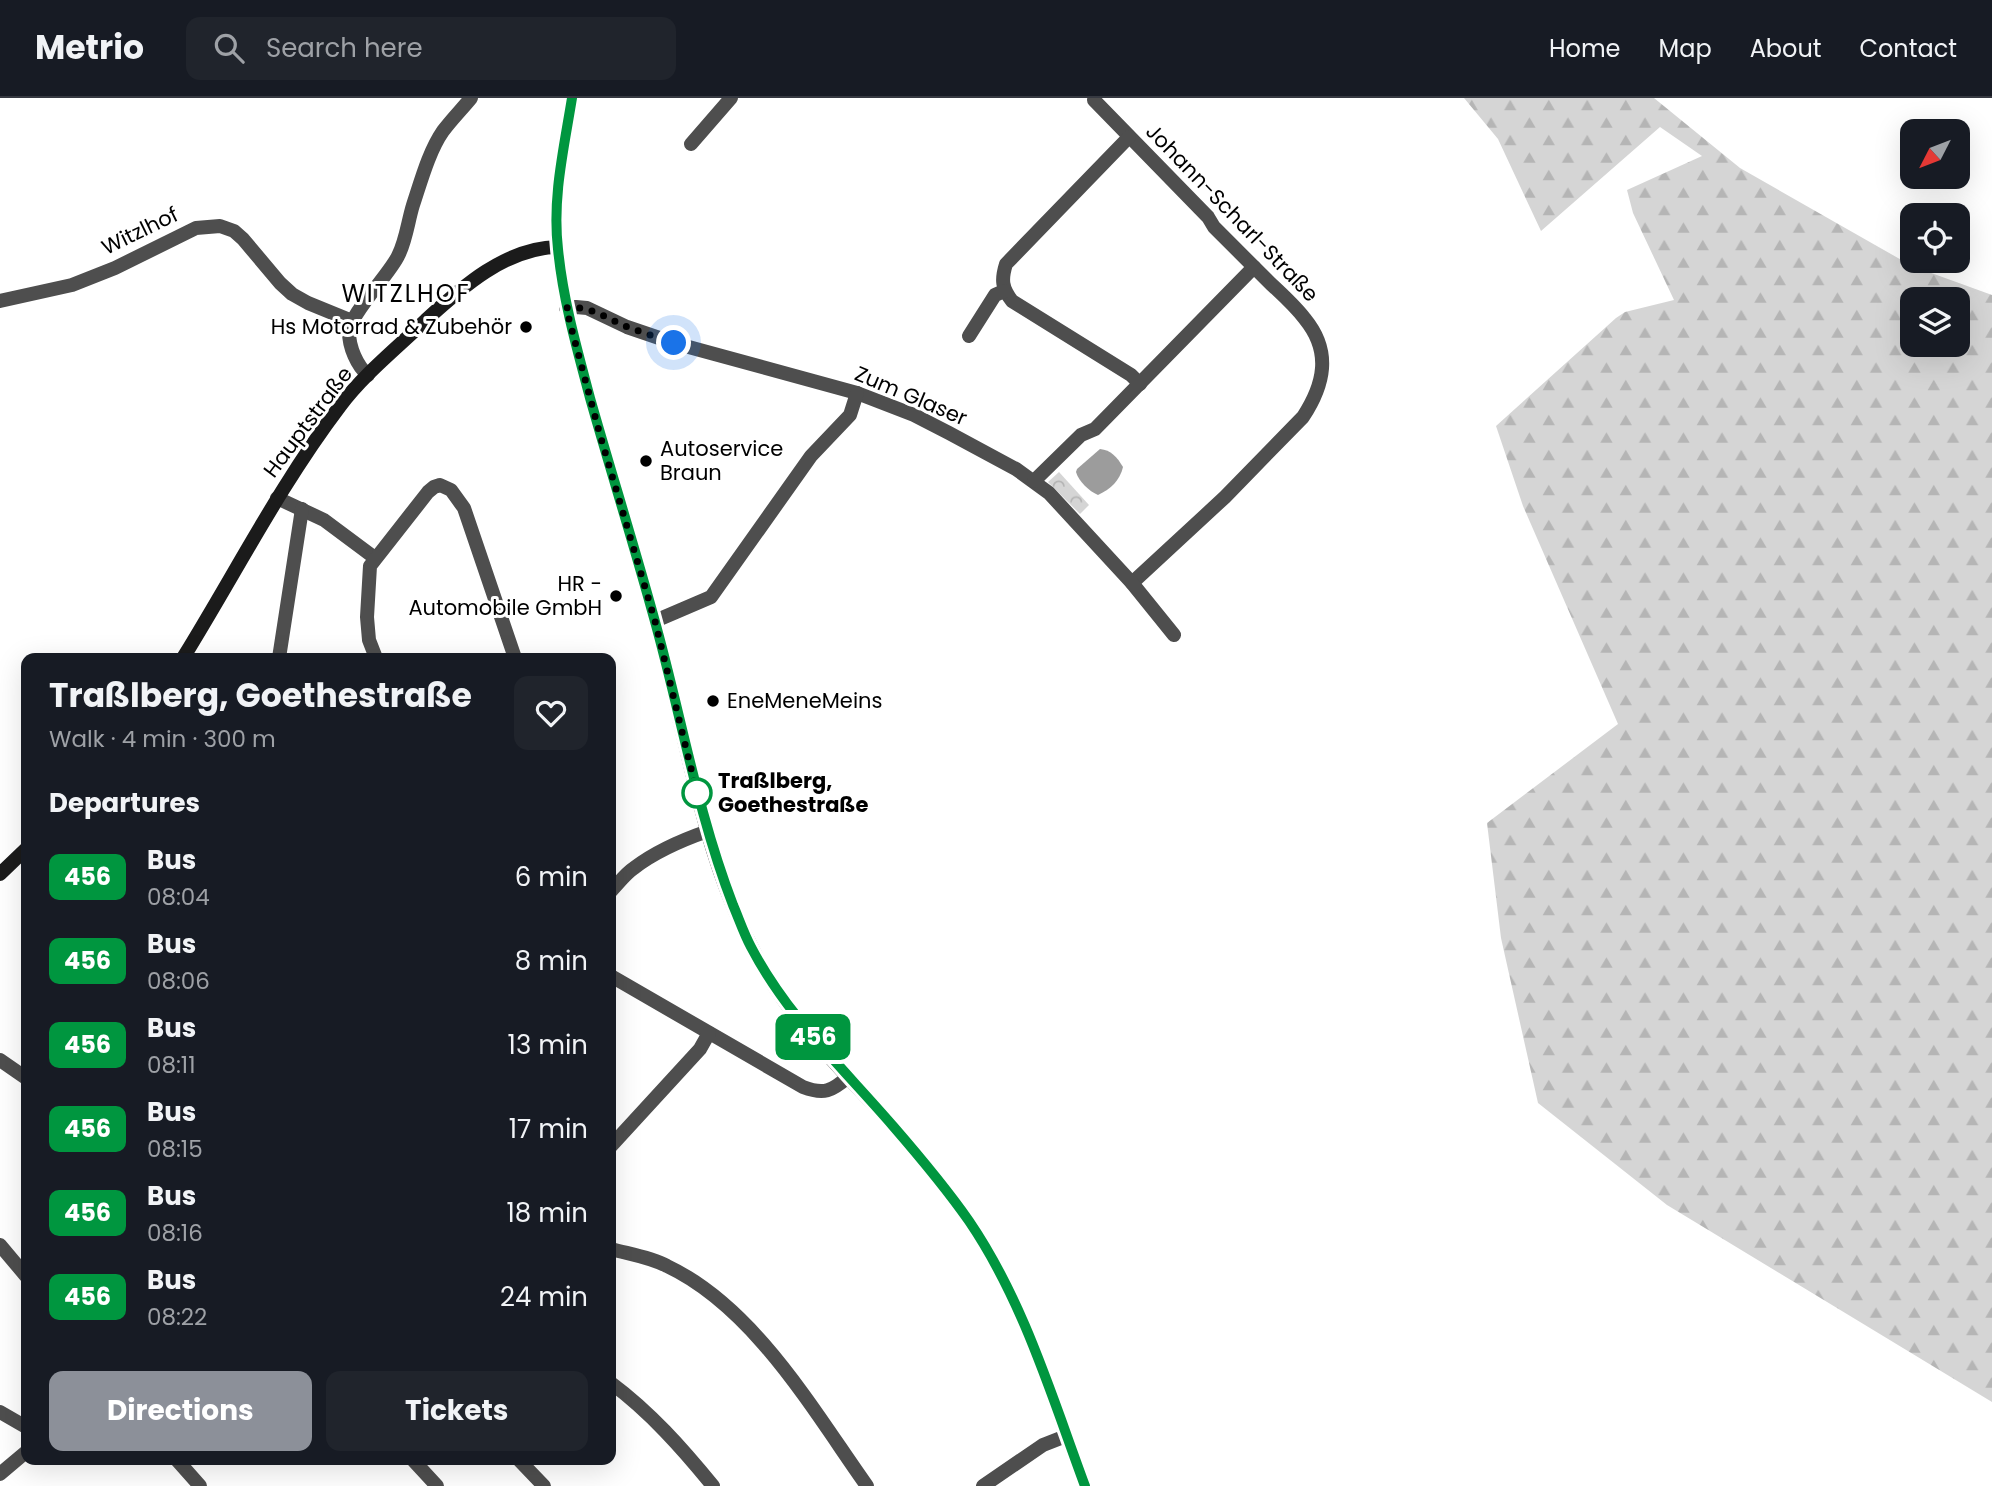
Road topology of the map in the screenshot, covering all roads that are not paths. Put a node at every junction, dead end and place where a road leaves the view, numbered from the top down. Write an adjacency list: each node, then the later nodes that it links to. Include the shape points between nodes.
1 (471, 98): 12 (street, via 442,132 398,256)
2 (572, 98): 7 (main road, via 559,172)
3 (731, 98): 6 (street)
4 (1094, 100): 5 (street, Johann-Scharl-Straße)
5 (1129, 137): 8 (street, Johann-Scharl-Straße); 9 (street, via 1006,264 1001,278)
6 (691, 144)
7 (557, 247): 11 (main road); 14 (main road, Hauptstraße, via 505,260 457,292)
8 (1254, 267): 15 (street); 21 (street, Johann-Scharl-Straße, via 1314,332 1322,364 1321,383 1303,418)
9 (1004, 291): 13 (street, via 995,295); 15 (street, via 1012,302)
10 (0, 301): 12 (street, Witzlhof, via 72,285 196,228 220,226 243,239 292,294)
11 (566, 308): 16 (street, Zum Glaser, via 587,308 674,343); 22 (main road)
12 (352, 321): 14 (street, via 353,348)
13 (969, 336)
14 (368, 375): 18 (main road, Hauptstraße, via 341,404)
15 (1140, 384): 17 (street)
16 (857, 393): 17 (street, Zum Glaser, via 914,415); 22 (street, via 850,415 811,456 711,597)
17 (1034, 481): 21 (street, Zum Glaser)
18 (277, 498): 19 (street); 24 (main road, Hauptstraße)
19 (302, 509): 20 (street); 25 (street)
20 (375, 558): 26 (street, via 370,566 367,617); 27 (street, via 434,487 451,490 464,508)
21 (1132, 583): 23 (street, Zum Glaser)
22 (655, 621): 28 (main road)
23 (1174, 635)
24 (186, 653)
25 (280, 653)
26 (374, 653)
27 (513, 653)
28 (708, 831): 31 (street, via 661,850); 36 (main road, via 750,945 795,1016)
29 (21, 854): 30 (main road)
30 (0, 874)
31 (616, 886)
32 (616, 979): 33 (street)
33 (709, 1033): 36 (street, via 815,1092 828,1091); 37 (street, via 700,1049)
34 (0, 1060): 35 (street)
35 (21, 1074)
36 (848, 1077): 44 (main road, via 930,1171 986,1248 1023,1323)
37 (616, 1141)
38 (0, 1245): 40 (street)
39 (616, 1250): 54 (street, via 666,1265 703,1287 741,1319 784,1370)
40 (21, 1270)
41 (616, 1387): 53 (street, via 664,1428)
42 (0, 1412): 43 (street)
43 (21, 1424)
44 (1066, 1436): 55 (street, via 1043,1445); 56 (main road)
45 (21, 1456): 49 (street)
46 (181, 1465): 50 (street)
47 (417, 1465): 51 (street)
48 (524, 1465): 52 (street)
49 (0, 1474)
50 (200, 1486)
51 (437, 1486)
52 (544, 1486)
53 (713, 1486)
54 (867, 1486)
55 (983, 1486)
56 (1085, 1486)

